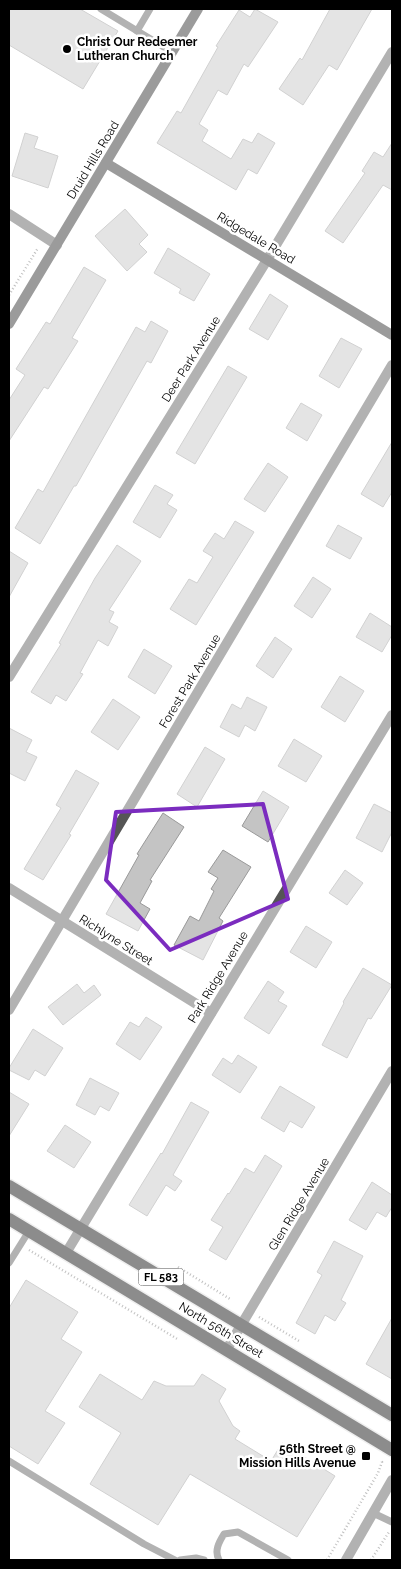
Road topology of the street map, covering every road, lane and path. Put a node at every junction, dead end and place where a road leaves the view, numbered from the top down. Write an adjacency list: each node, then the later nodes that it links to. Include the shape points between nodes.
1 (101, 9): 4 (lane)
2 (150, 9): 4 (lane)
3 (198, 9): 5 (street, Druid Hills Road)
4 (136, 31): 5 (lane)
5 (172, 52): 7 (street, Druid Hills Road)
6 (392, 52): 11 (street, Deer Park Avenue)
7 (106, 163): 10 (street, Druid Hills Road); 11 (street, Ridgedale Road)
8 (9, 214): 9 (street)
9 (45, 237): 10 (street); 12 (path)
10 (57, 245): 13 (street, Druid Hills Road)
11 (267, 260): 14 (street, Ridgedale Road); 16 (street, Deer Park Avenue)
12 (9, 295)
13 (9, 324)
14 (392, 335)
15 (392, 364): 19 (street, Forest Park Avenue)
16 (9, 677)
17 (392, 715): 21 (street, Park Ridge Avenue)
18 (9, 888): 19 (street, Richlyne Street)
19 (62, 921): 20 (street, Forest Park Avenue); 21 (street, Richlyne Street)
20 (9, 1010)
21 (211, 1013): 25 (street, Park Ridge Avenue)
22 (392, 1071): 32 (street, Glen Ridge Avenue)
23 (9, 1186): 25 (main road, North 56th Street / FL 583)
24 (9, 1218): 26 (main road, North 56th Street / FL 583)
25 (81, 1229): 28 (street, Park Ridge Avenue); 32 (main road, North 56th Street / FL 583)
26 (29, 1231): 27 (lane); 28 (main road, North 56th Street / FL 583)
27 (20, 1244): 29 (lane); 33 (path)
28 (66, 1254): 34 (main road, North 56th Street / FL 583)
29 (9, 1263)
30 (178, 1267): 31 (path)
31 (230, 1299)
32 (242, 1326): 34 (street, Glen Ridge Avenue); 35 (main road, North 56th Street / FL 583)
33 (180, 1340)
34 (227, 1349): 36 (main road, North 56th Street / FL 583)
35 (392, 1414)
36 (392, 1450)
37 (374, 1456): 48 (path, via 382,1462 378,1473)
38 (9, 1461): 43 (lane)
39 (392, 1480): 40 (street)
40 (373, 1513): 41 (lane); 49 (street)
41 (392, 1522)
42 (392, 1526): 50 (path)
43 (175, 1560)
44 (180, 1560): 45 (lane)
45 (204, 1560)
46 (220, 1560): 47 (lane, via 217,1545 224,1534 238,1532)
47 (288, 1560)
48 (327, 1560)
49 (346, 1560)
50 (371, 1560)

